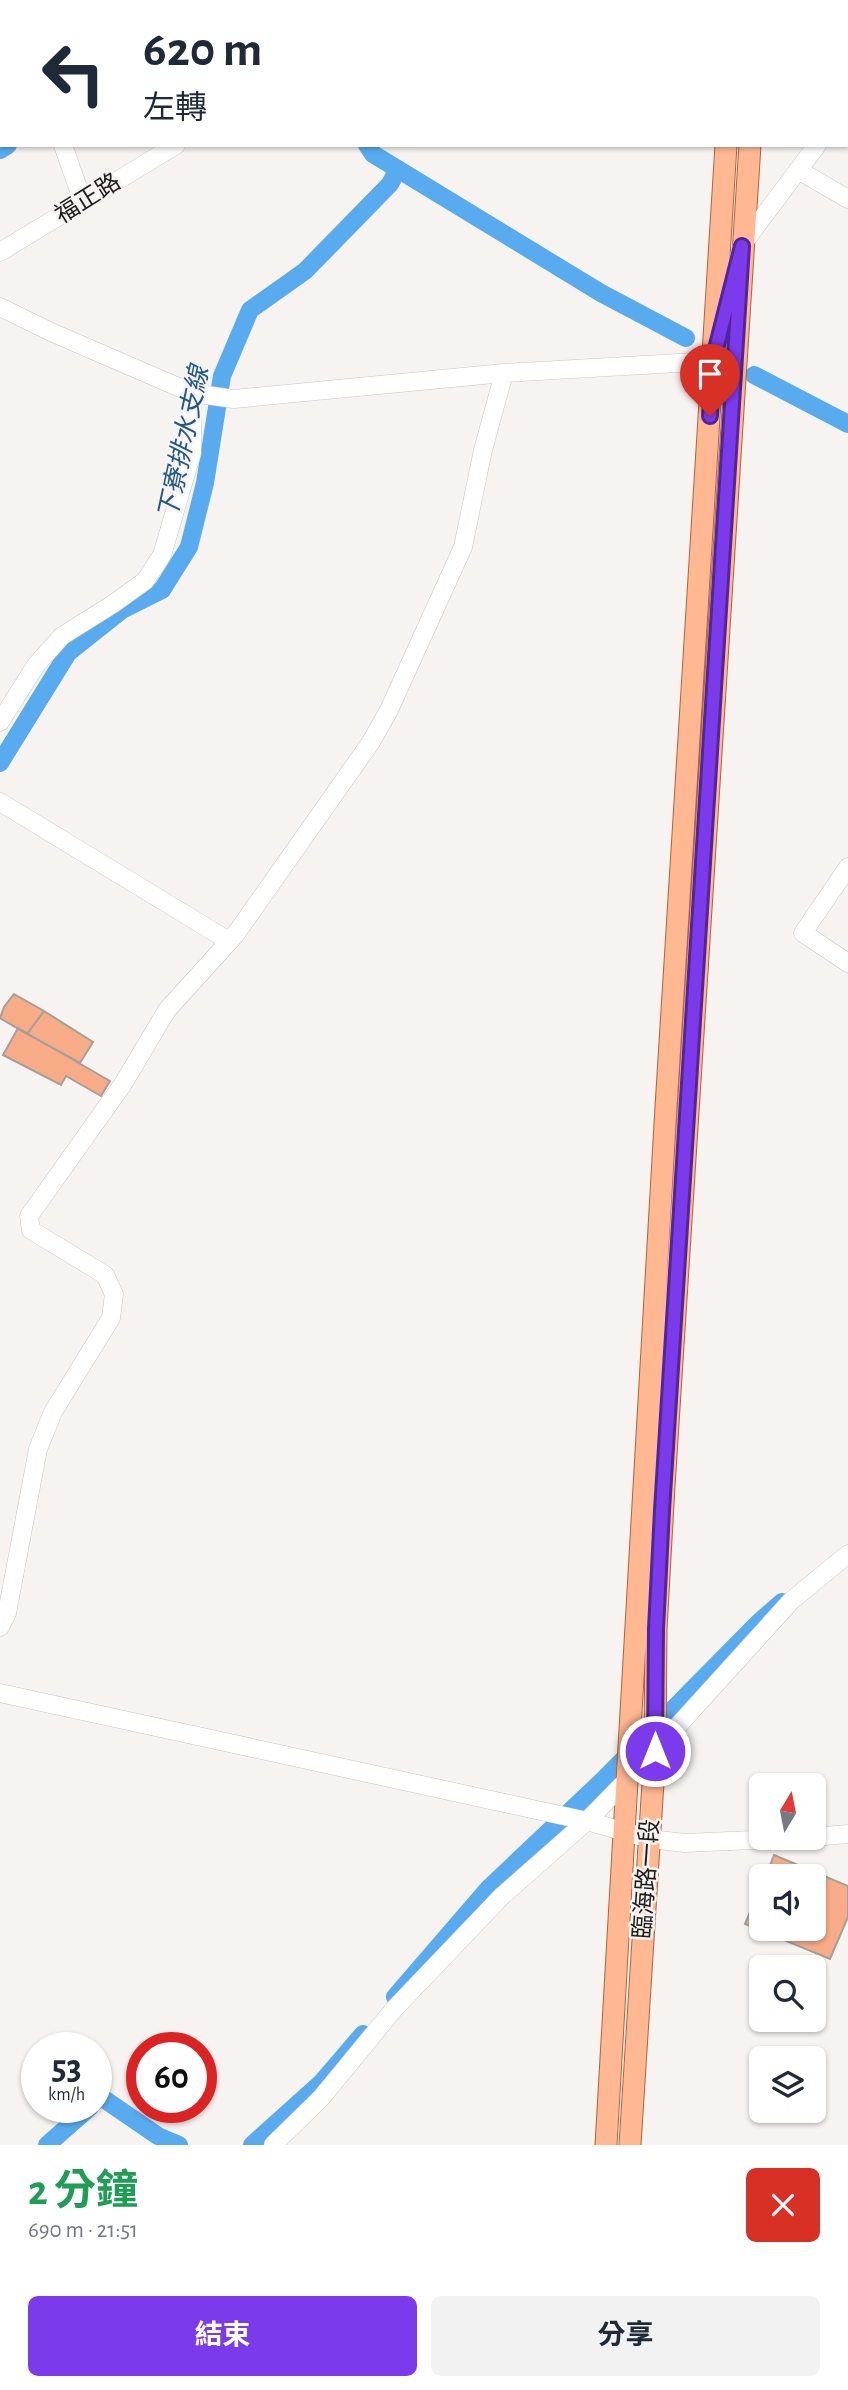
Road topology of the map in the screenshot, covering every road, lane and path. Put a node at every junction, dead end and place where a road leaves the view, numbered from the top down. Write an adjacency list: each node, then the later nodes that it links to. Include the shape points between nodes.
1 (64, 147): 8 (street)
2 (173, 147): 8 (street, 福正路)
3 (726, 147): 12 (main road, 臨海路一段)
4 (750, 147): 9 (main road, 臨海路一段)
5 (815, 147): 6 (street)
6 (798, 170): 7 (street); 9 (street)
7 (848, 199)
8 (83, 202): 10 (street, 福正路)
9 (742, 246): 12 (street); 23 (main road, 臨海路一段, via 664,1486)
10 (0, 253)
11 (0, 307): 14 (street)
12 (713, 361): 13 (street); 24 (main road, 臨海路一段)
13 (504, 373): 14 (street, via 234,399); 18 (street, via 463,547 388,710 371,742)
14 (192, 393): 15 (street, via 192,453 162,555 145,581 62,636 36,665)
15 (0, 722)
16 (0, 802): 18 (street)
17 (848, 867): 19 (street, via 803,933)
18 (229, 941): 21 (street, via 167,1010 123,1084 29,1216 31,1230 105,1275 114,1294 111,1318 53,1412 38,1448 7,1613)
19 (848, 963)
20 (848, 1554): 23 (street, via 791,1601)
21 (0, 1627)
22 (0, 1693): 26 (street)
23 (655, 1751): 24 (street); 30 (main road, 臨海路一段)
24 (629, 1758): 25 (main road, 臨海路一段)
25 (627, 1780): 26 (street); 27 (main road, 臨海路一段)
26 (587, 1821): 27 (street); 32 (street, via 502,1896 395,2008 321,2098)
27 (623, 1831): 30 (street); 33 (main road, 臨海路一段)
28 (848, 1834): 29 (street)
29 (826, 1836)
30 (650, 1839): 31 (street, via 685,1843); 34 (main road, 臨海路一段)
31 (749, 1840)
32 (273, 2145)
33 (606, 2145)
34 (630, 2145)

